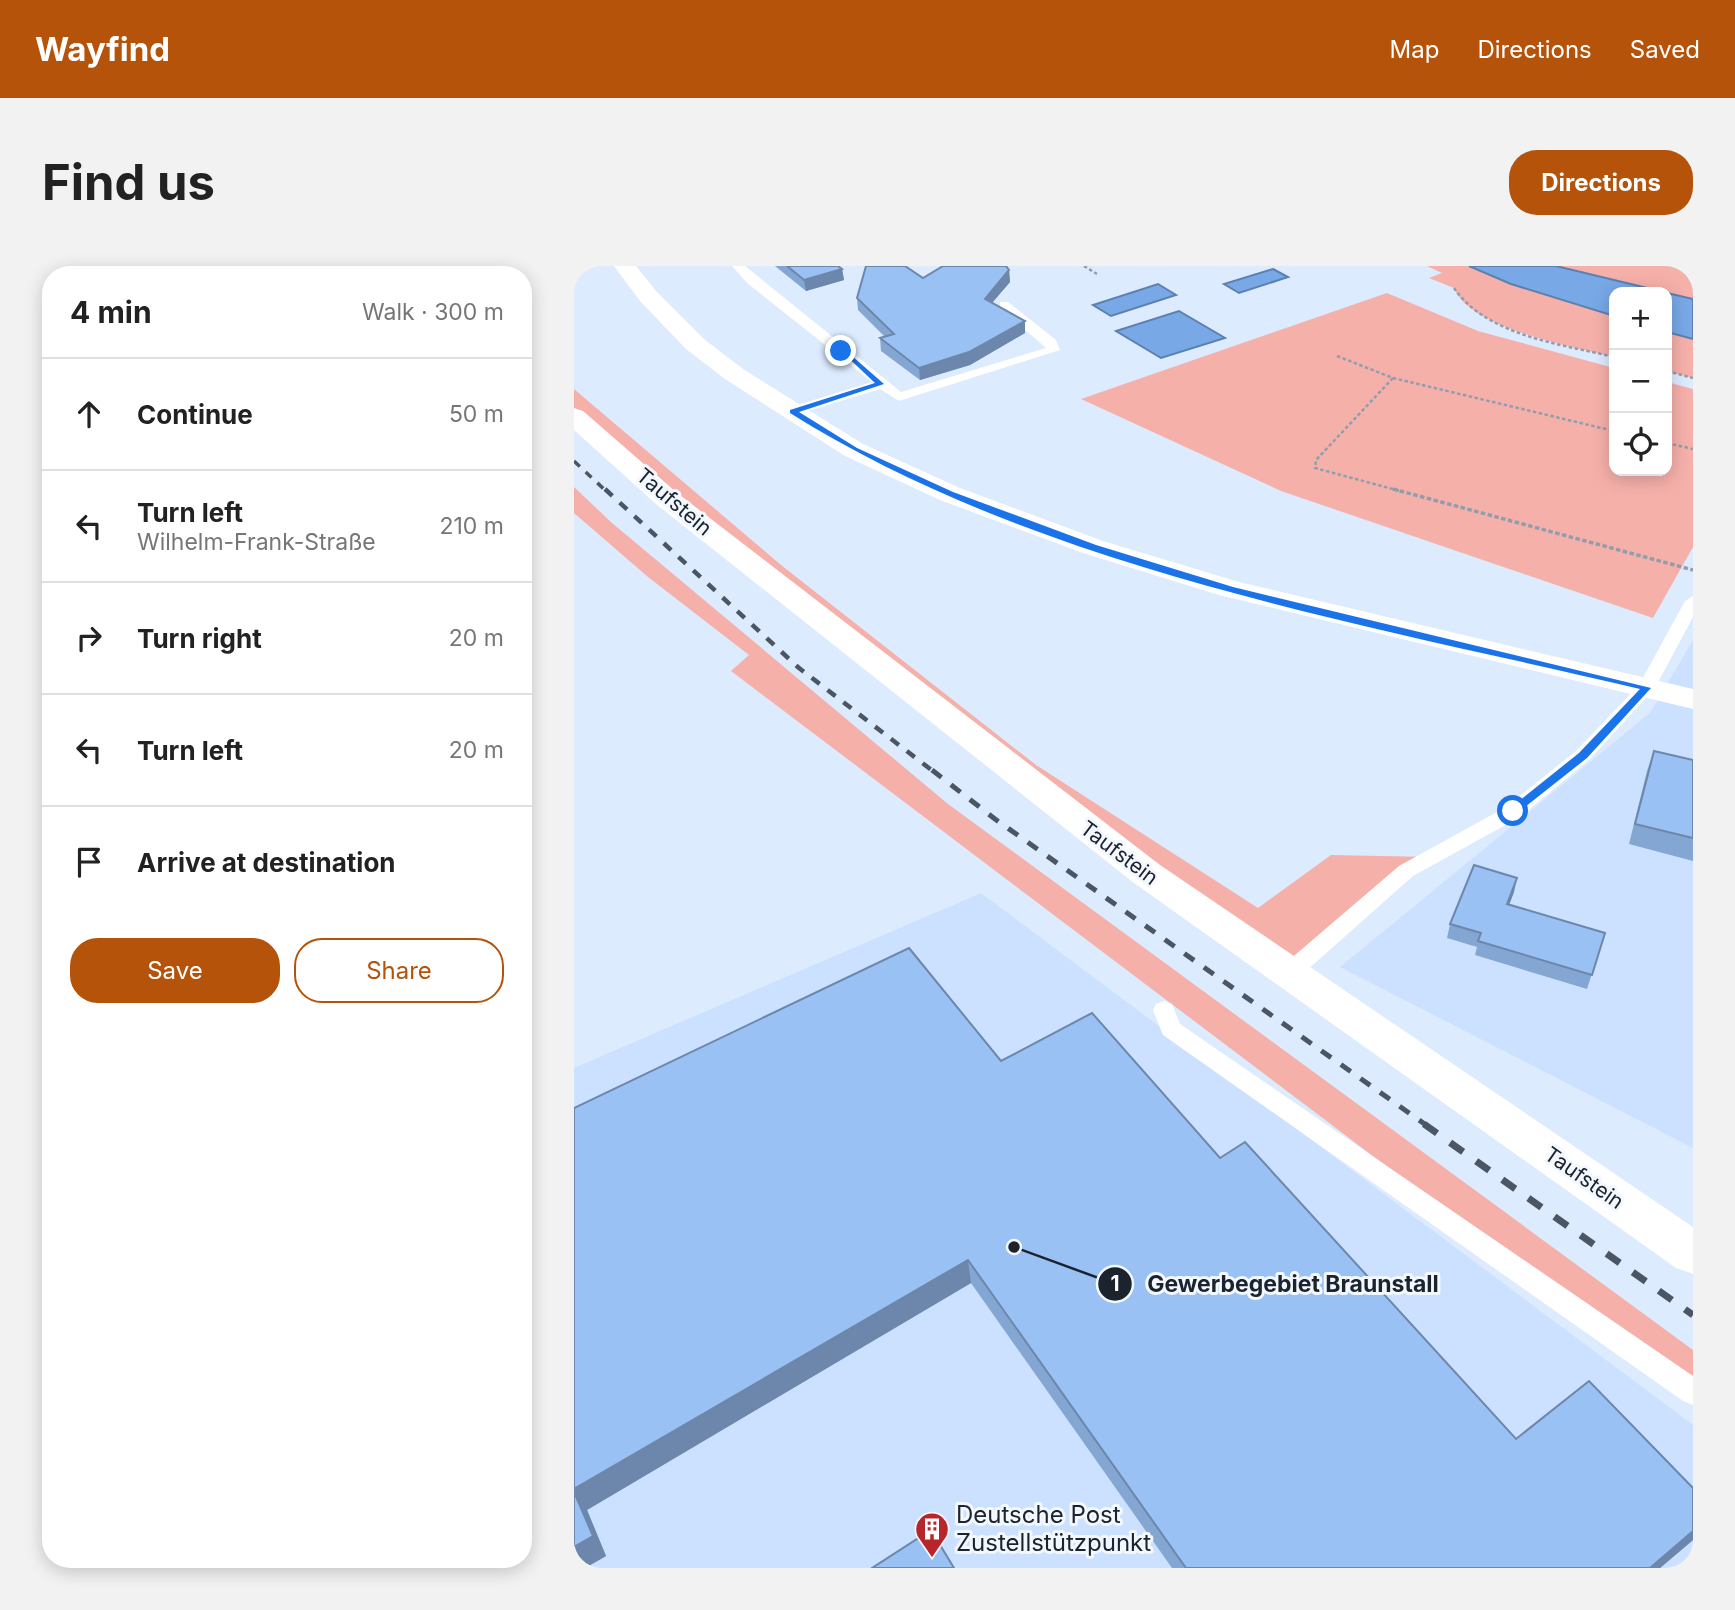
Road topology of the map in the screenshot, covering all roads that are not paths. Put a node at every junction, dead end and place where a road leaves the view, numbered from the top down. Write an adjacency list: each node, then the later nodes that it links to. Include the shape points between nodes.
1 (625, 266): 5 (street, via 695,345)
2 (738, 266): 4 (lane)
3 (1004, 305): 4 (lane, via 1051,343 1053,350 899,397)
4 (881, 384): 5 (lane)
5 (793, 411): 8 (street, via 854,450 950,494 1093,547 1230,589)
6 (574, 416): 10 (street, Taufstein, via 666,498 1037,791)
7 (1693, 601): 8 (lane)
8 (1646, 688): 9 (street); 10 (lane, via 1583,755 1533,796 1406,871)
9 (1693, 699)
10 (1289, 973): 12 (street, Taufstein)
11 (1164, 1010): 13 (lane, via 1171,1029)
12 (1693, 1253)
13 (1693, 1392)

